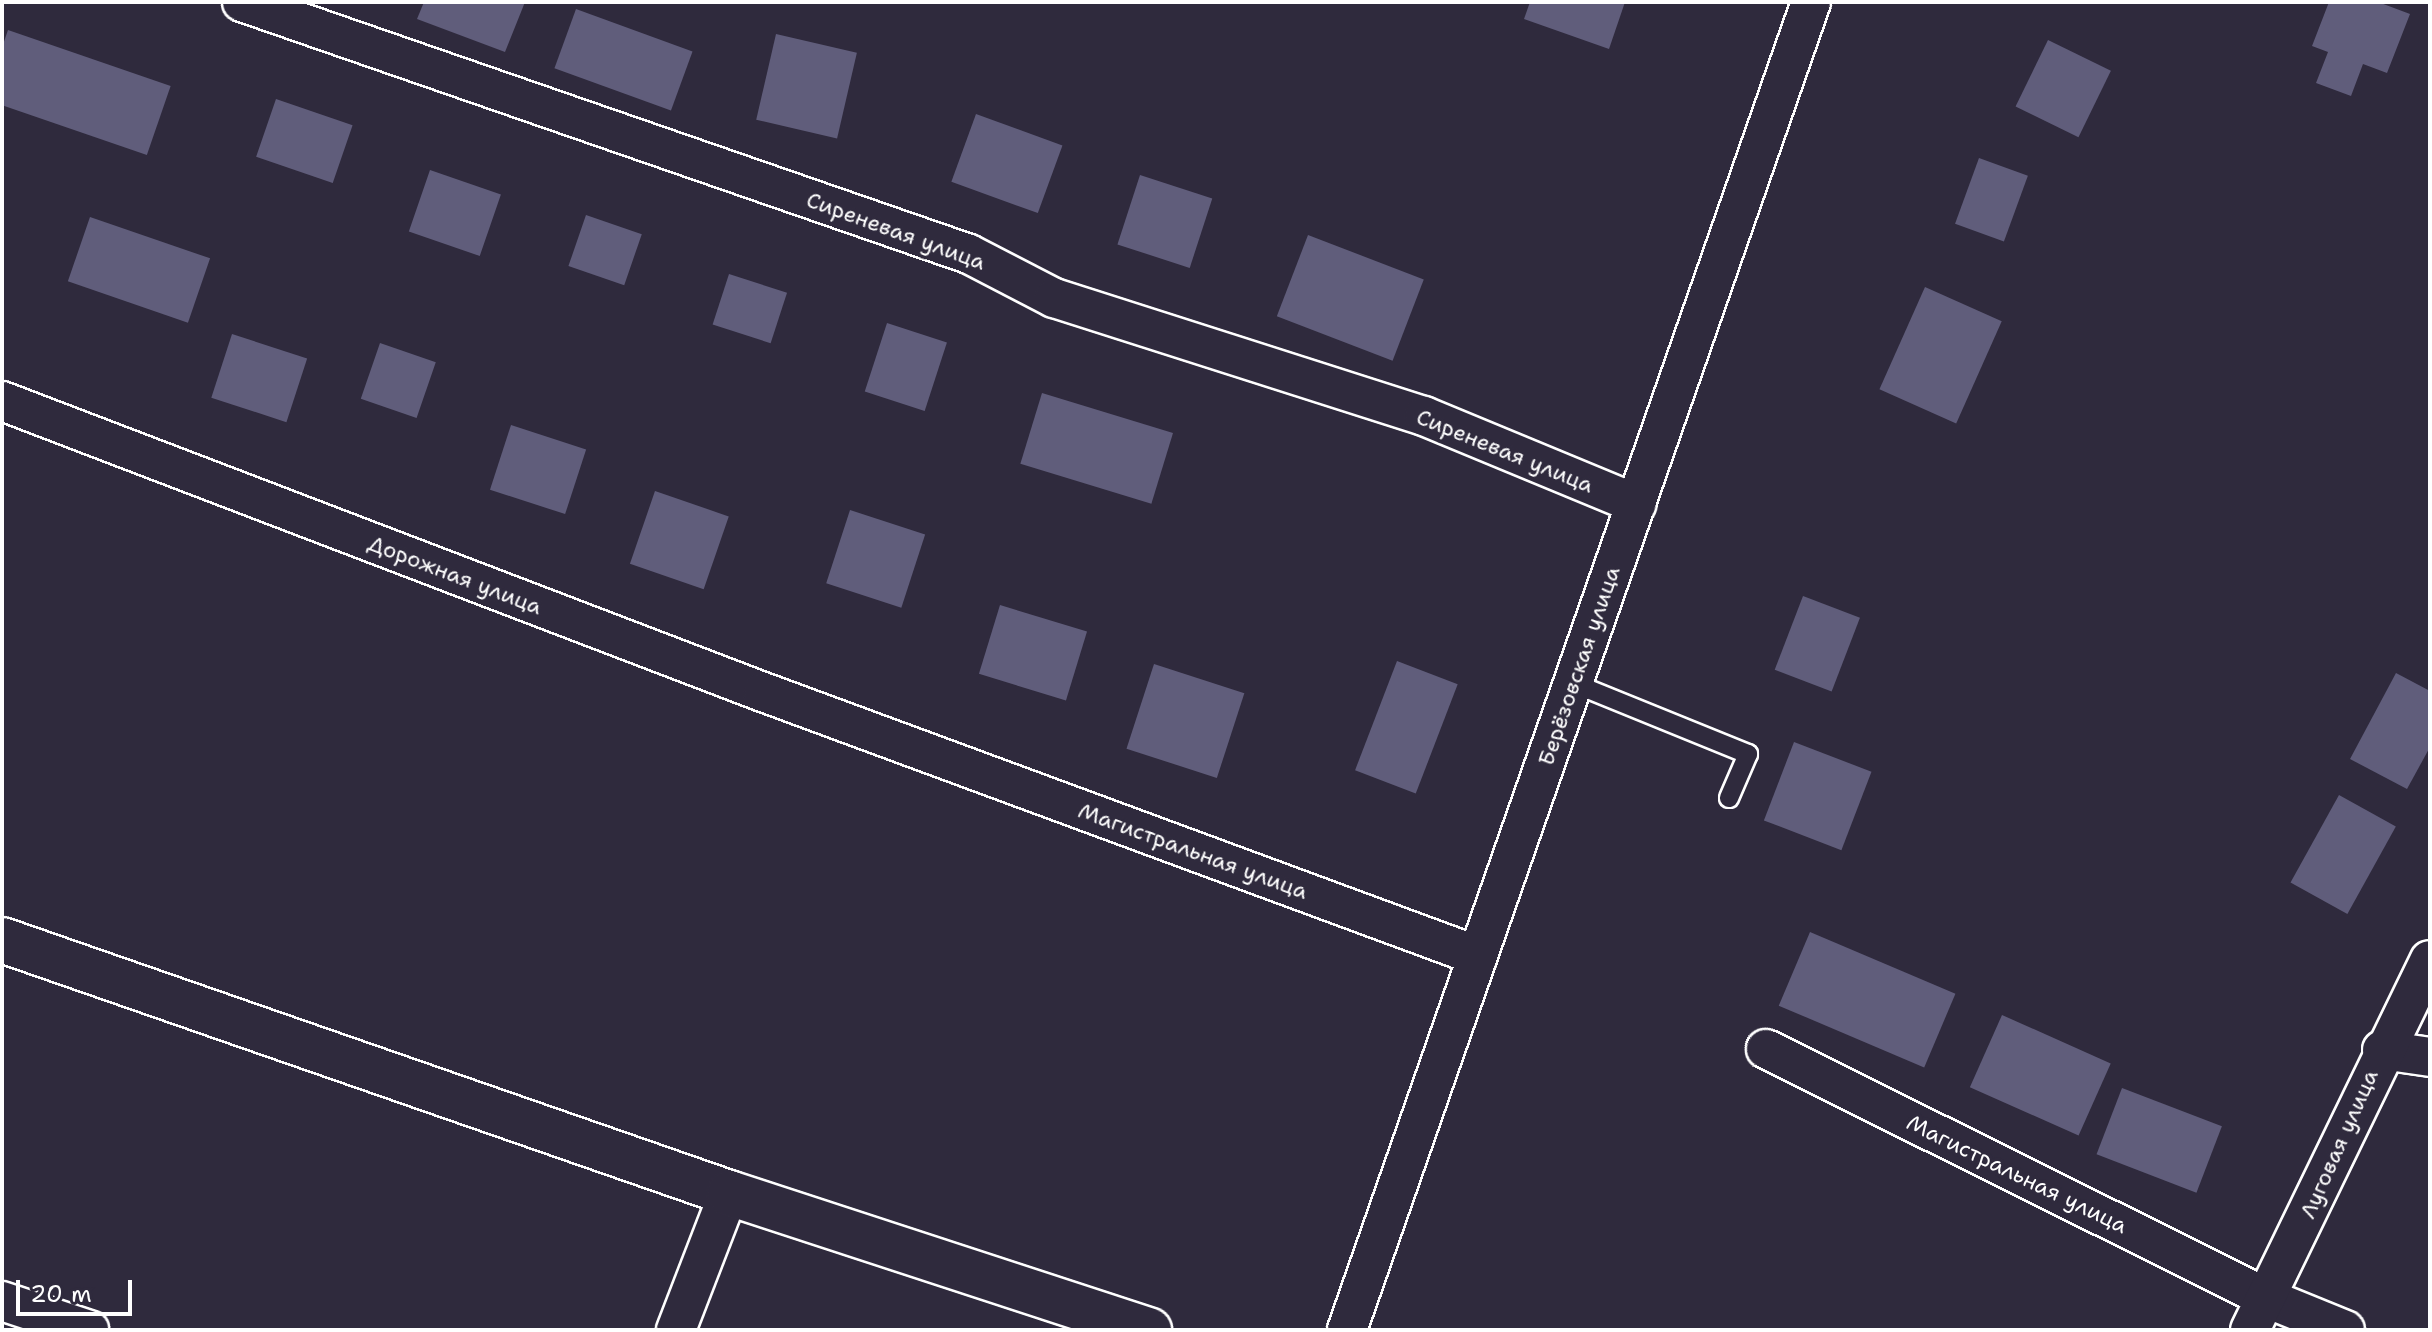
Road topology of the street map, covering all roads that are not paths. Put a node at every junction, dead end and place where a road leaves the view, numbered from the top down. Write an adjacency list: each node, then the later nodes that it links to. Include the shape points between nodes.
1 (242, 2): 4 (street, Сиреневая улица, via 969,254 1054,298 1424,416)
2 (1811, 2): 4 (street, Берёзовская улица)
3 (2, 401): 6 (street, Дорожная улица)
4 (1636, 504): 5 (street, Берёзовская улица)
5 (1573, 683): 7 (lane, via 1748,754); 9 (street, Берёзовская улица)
6 (909, 746): 9 (street, Магистральная улица)
7 (1729, 798)
8 (2, 940): 14 (main road)
9 (1478, 956): 20 (street, Берёзовская улица)
10 (2430, 960): 12 (street, Луговая улица)
11 (1766, 1049): 16 (street, Магистральная улица)
12 (2382, 1050): 13 (street); 16 (street, Луговая улица)
13 (2430, 1057)
14 (729, 1193): 18 (street); 19 (main road)
15 (2, 1301): 17 (street)
16 (2260, 1314): 21 (street, Магистральная улица)
17 (89, 1330)
18 (676, 1330)
19 (1149, 1330)
20 (1347, 1330)
21 (2345, 1330)

